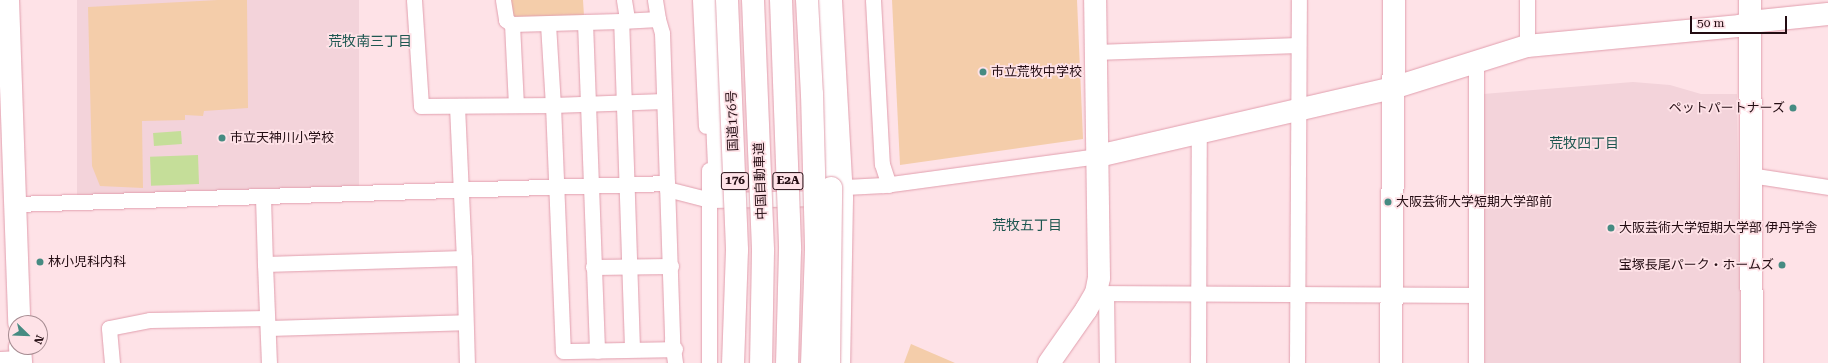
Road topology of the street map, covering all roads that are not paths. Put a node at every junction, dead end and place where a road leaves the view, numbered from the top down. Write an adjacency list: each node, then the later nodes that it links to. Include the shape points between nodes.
1 (8, 0): 50 (main road)
2 (414, 0): 37 (street, via 421,106)
3 (503, 0): 25 (street, via 506,20)
4 (624, 0): 22 (street)
5 (655, 0): 21 (street)
6 (700, 0): 51 (street)
7 (712, 0): 51 (main road)
8 (727, 0): 75 (main road, 国道176号 / 176, bridge, via 736,250)
9 (753, 0): 76 (main road, 中国自動車道 / E2A, bridge, via 764,251)
10 (781, 0): 77 (main road, 中国自動車道 / E2A, bridge, via 790,250)
11 (807, 0): 78 (main road, bridge, via 816,242)
12 (820, 0): 49 (main road)
13 (834, 0): 49 (street)
14 (873, 0): 42 (street, via 882,164)
15 (1095, 0): 29 (main road)
16 (1299, 0): 27 (street)
17 (1394, 0): 31 (main road)
18 (1527, 0): 28 (street)
19 (1750, 0): 24 (main road)
20 (1828, 14): 24 (main road)
21 (658, 19): 22 (street); 32 (street, via 662,33)
22 (624, 21): 23 (street); 33 (street)
23 (585, 22): 26 (street); 36 (street)
24 (1750, 22): 28 (main road, via 1740,26); 41 (main road)
25 (512, 24): 26 (street); 34 (street)
26 (548, 24): 35 (street)
27 (1298, 45): 29 (street); 38 (street)
28 (1528, 46): 30 (main road)
29 (1095, 52): 40 (main road)
30 (1476, 61): 31 (main road); 61 (street)
31 (1393, 88): 38 (main road); 62 (main road)
32 (664, 100): 33 (street); 45 (street)
33 (624, 103): 36 (street); 44 (street)
34 (516, 105): 35 (street); 37 (street)
35 (553, 105): 36 (street); 46 (street)
36 (587, 105): 43 (street)
37 (457, 106): 48 (street)
38 (1299, 108): 39 (main road); 60 (street)
39 (1199, 132): 40 (main road); 59 (street)
40 (1098, 156): 42 (street); 58 (main road)
41 (1750, 175): 47 (street); 86 (main road)
42 (889, 185): 49 (street)
43 (589, 186): 44 (street); 46 (street); 57 (street)
44 (628, 186): 45 (street); 55 (street)
45 (667, 186): 51 (street); 56 (street)
46 (556, 187): 48 (street); 67 (street, via 563,351)
47 (1828, 187)
48 (462, 190): 52 (street); 53 (street)
49 (840, 191): 51 (street); 79 (main road, bridge); 80 (street)
50 (10, 194): 52 (street); 63 (main road)
51 (715, 194): 73 (street); 74 (main road, via 722,251)
52 (263, 197): 54 (street)
53 (464, 258): 54 (street); 64 (street)
54 (265, 264): 65 (street)
55 (630, 266): 56 (street); 57 (street); 66 (street)
56 (671, 266): 68 (street, via 672,341)
57 (593, 267): 67 (street)
58 (1101, 294): 59 (street); 81 (main road); 82 (street)
59 (1199, 294): 60 (street); 83 (street)
60 (1298, 295): 62 (street); 84 (street)
61 (1476, 295): 62 (street); 85 (street)
62 (1392, 297): 69 (main road)
63 (18, 315)
64 (465, 322): 65 (street); 72 (street)
65 (268, 323): 70 (street, via 150,320 109,328); 71 (street)
66 (632, 348): 67 (street); 68 (street)
67 (597, 351)
68 (675, 356)
69 (1391, 359)
70 (112, 363)
71 (269, 363)
72 (468, 363)
73 (709, 363)
74 (718, 363)
75 (733, 363)
76 (761, 363)
77 (787, 363)
78 (812, 363)
79 (829, 363)
80 (842, 363)
81 (1049, 363)
82 (1107, 363)
83 (1198, 363)
84 (1297, 363)
85 (1476, 363)
86 (1752, 363)

